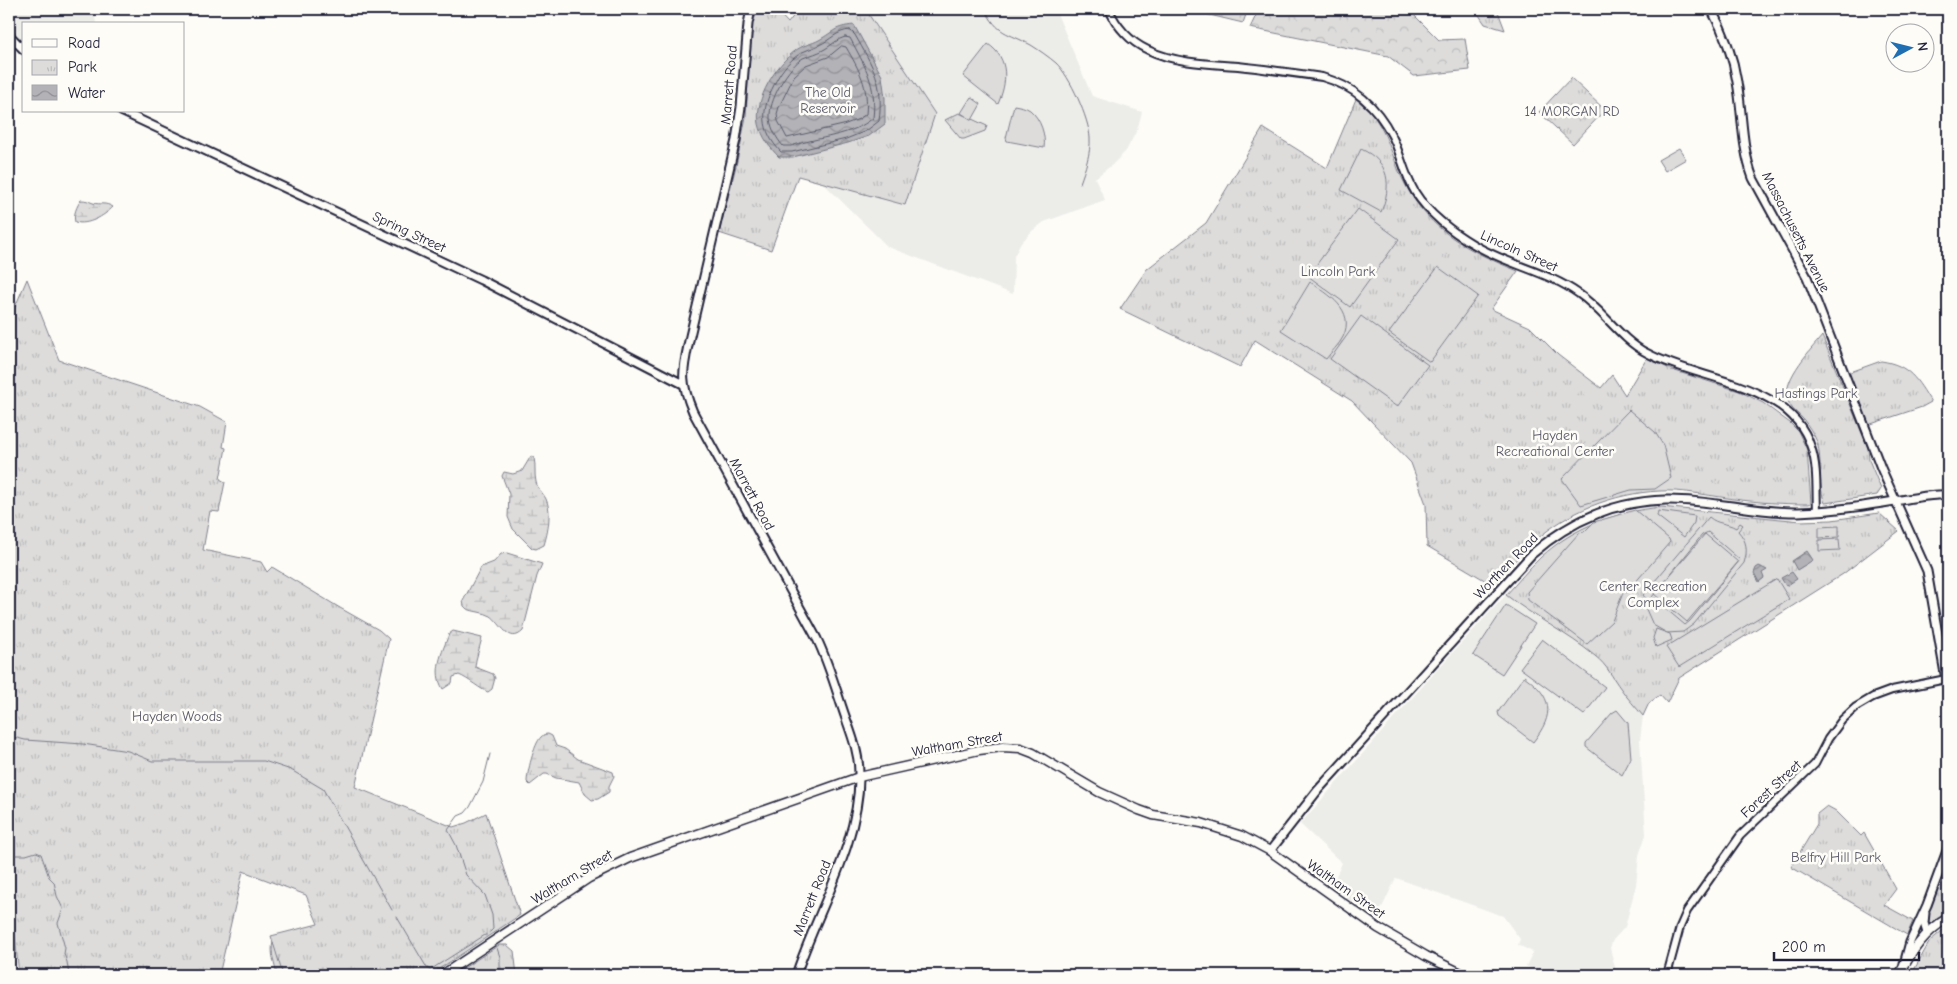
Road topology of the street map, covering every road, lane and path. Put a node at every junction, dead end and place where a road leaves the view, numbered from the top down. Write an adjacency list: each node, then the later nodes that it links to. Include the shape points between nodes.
1 (752, 9): 7 (main road, Marrett Road, via 736,140 690,336)
2 (1109, 9): 10 (street, Lincoln Street, via 1126,35 1160,55 1322,78 1357,92 1381,117 1416,193 1460,236 1482,250 1555,280 1579,294 1633,344 1649,354 1680,368 1745,387 1782,409 1806,434 1812,450)
3 (1711, 9): 9 (main road, Massachusetts Avenue, via 1735,66 1744,148 1753,178 1807,277)
4 (9, 35): 5 (main road)
5 (22, 48)
6 (123, 112): 7 (main road, Spring Street, via 466,272)
7 (683, 384): 13 (main road, Marrett Road, via 693,412 818,639 852,736)
8 (1948, 495): 9 (main road, Worthen Road)
9 (1895, 501): 10 (main road, Worthen Road); 11 (main road, Massachusetts Avenue, via 1927,571)
10 (1817, 511): 15 (main road, Worthen Road, via 1789,512 1667,500 1638,502 1605,510 1564,529 1515,572 1318,790)
11 (1946, 679): 12 (main road, Massachusetts Avenue); 23 (street, Forest Street, via 1874,696 1842,720 1815,764 1740,836 1691,906 1681,922)
12 (1948, 690)
13 (859, 777): 15 (main road, Waltham Street, via 987,748 1020,748 1126,805 1153,815 1227,830); 20 (main road, Waltham Street, via 617,863 554,900); 21 (main road, Marrett Road, via 849,838)
14 (1948, 848): 16 (main road)
15 (1270, 851): 22 (main road, Waltham Street, via 1378,928)
16 (1927, 905): 18 (main road, via 1924,923); 19 (main road)
17 (1948, 918): 18 (main road)
18 (1927, 933): 19 (main road)
19 (1901, 972)
20 (442, 975)
21 (796, 975)
22 (1465, 975)
23 (1666, 975)

